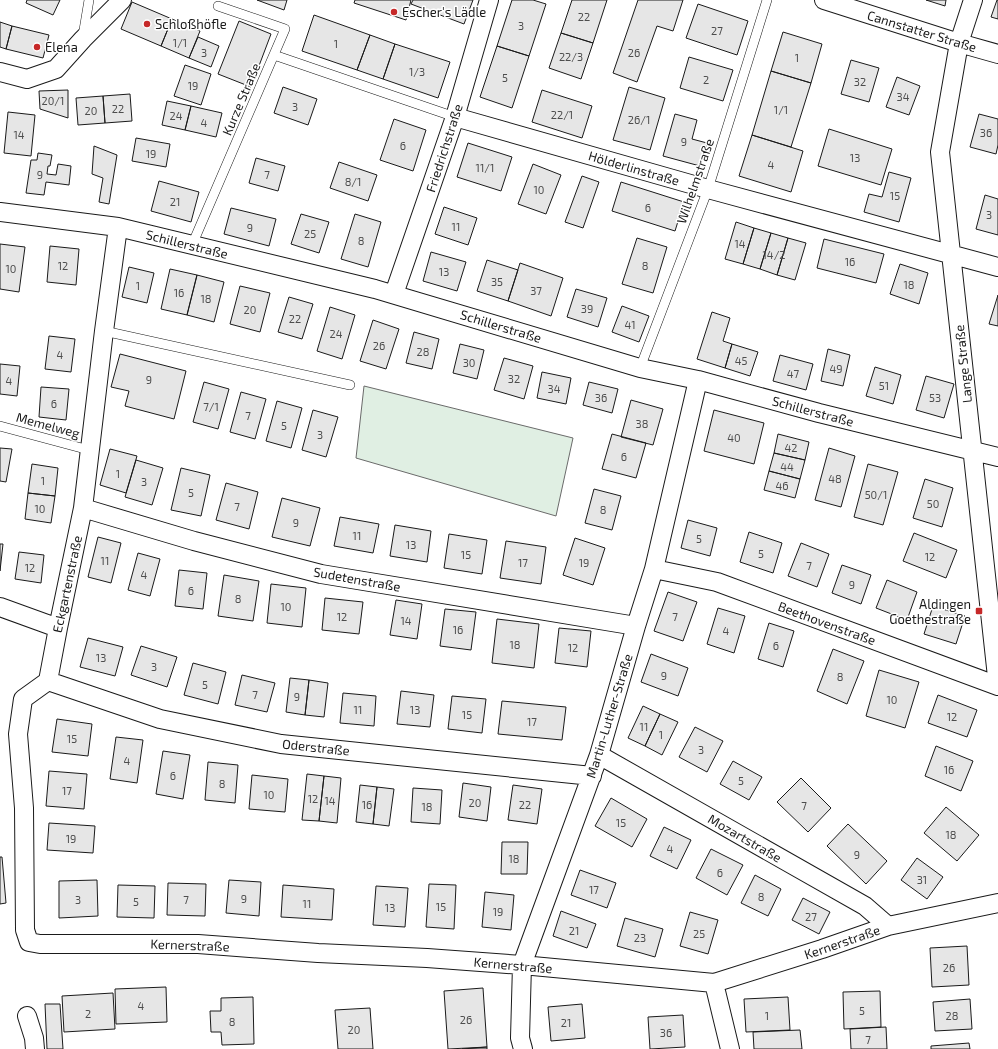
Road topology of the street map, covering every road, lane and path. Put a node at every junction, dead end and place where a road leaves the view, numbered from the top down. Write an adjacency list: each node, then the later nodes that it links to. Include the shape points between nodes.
1 (89, 0): 8 (lane)
2 (122, 0): 8 (street)
3 (489, 0): 13 (street, Friedrichstraße)
4 (767, 0): 14 (lane, Wilhelmstraße)
5 (824, 0): 9 (street, Cannstatter Straße)
6 (972, 0): 9 (street, Lange Straße)
7 (218, 6): 11 (lane, Kurze Straße, via 285,29)
8 (83, 39): 12 (street, via 56,69 27,78)
9 (959, 43): 10 (street, Cannstatter Straße); 18 (street, Lange Straße, via 940,152)
10 (998, 54)
11 (274, 55): 13 (lane, Hölderlinstraße); 17 (lane, Kurze Straße)
12 (0, 72)
13 (455, 117): 14 (street, Hölderlinstraße); 20 (street, Friedrichstraße)
14 (708, 189): 18 (street, Hölderlinstraße); 22 (lane, Wilhelmstraße)
15 (0, 212): 16 (street, Schillerstraße)
16 (118, 227): 17 (street, Schillerstraße); 21 (street, Eckgartenstraße)
17 (192, 245): 20 (street, Schillerstraße)
18 (951, 255): 19 (street, Hölderlinstraße); 27 (street, Lange Straße)
19 (998, 267)
20 (394, 294): 22 (street, Schillerstraße)
21 (104, 331): 24 (lane); 26 (street, Eckgartenstraße)
22 (640, 368): 23 (street, Schillerstraße)
23 (698, 380): 27 (street, Schillerstraße); 30 (street, Martin-Luther-Straße)
24 (350, 386)
25 (0, 426): 26 (lane, Memelweg)
26 (90, 450): 29 (street, Eckgartenstraße)
27 (973, 451): 28 (street, Schillerstraße); 33 (street, Lange Straße)
28 (998, 457)
29 (83, 508): 32 (street, Sudetenstraße, via 321,574); 34 (street, Eckgartenstraße)
30 (654, 569): 32 (street, Martin-Luther-Straße); 36 (street, Beethovenstraße, via 717,582)
31 (0, 607): 34 (street)
32 (636, 626): 37 (street, Martin-Luther-Straße)
33 (995, 626): 36 (street, Lange Straße)
34 (58, 628): 35 (street, Eckgartenstraße)
35 (48, 681): 38 (street, Oderstraße, via 160,718 281,744); 41 (street, Kernerstraße, via 23,699 18,734 24,808 25,930 29,942 198,944)
36 (998, 686)
37 (599, 755): 38 (street, Martin-Luther-Straße); 40 (street, Mozartstraße, via 865,906)
38 (592, 776): 41 (street, Martin-Luther-Straße)
39 (998, 903): 40 (street, Kernerstraße)
40 (888, 926): 42 (street, Kernerstraße)
41 (522, 965): 42 (street, Kernerstraße); 45 (street, Martin-Luther-Straße, via 520,1038)
42 (714, 983): 46 (street)
43 (26, 1016): 44 (street)
44 (35, 1049)
45 (523, 1049)
46 (730, 1049)

